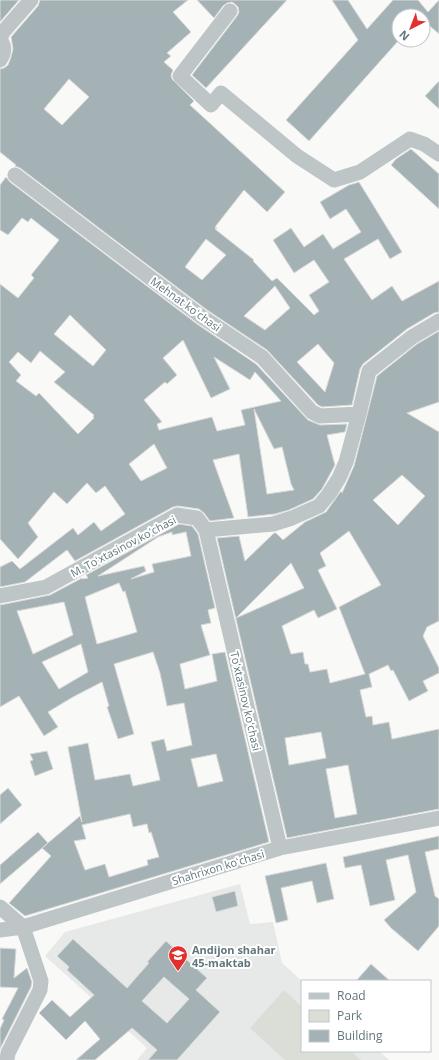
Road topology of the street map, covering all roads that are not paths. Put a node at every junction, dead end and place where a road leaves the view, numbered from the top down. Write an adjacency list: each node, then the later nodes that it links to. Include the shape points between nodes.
1 (31, 0): 3 (street, via 3,32 0,39 4,55)
2 (230, 11): 4 (street, via 180,76 211,105 221,93 297,156 334,180 360,172 410,140 424,144)
3 (0, 60)
4 (439, 154)
5 (15, 175): 7 (street, Mehnat koʻchasi, via 196,312 262,357 312,412 320,416)
6 (439, 321): 7 (street, via 412,336 369,370)
7 (359, 414): 8 (street, via 346,462 329,494 318,506 273,524)
8 (206, 530): 9 (street, M. Toʻxtasinov koʻchasi, via 197,518 177,515 46,587); 11 (street, Toʻxtasinov koʻchasi)
9 (0, 596)
10 (439, 818): 11 (street, Shahrixon koʻchasi)
11 (280, 848): 13 (street, Shahrixon koʻchasi)
12 (0, 907): 13 (street)
13 (23, 927): 14 (street, Shahrixon koʻchasi); 15 (street, via 41,982 40,990 8,1053)
14 (0, 930)
15 (7, 1060)

